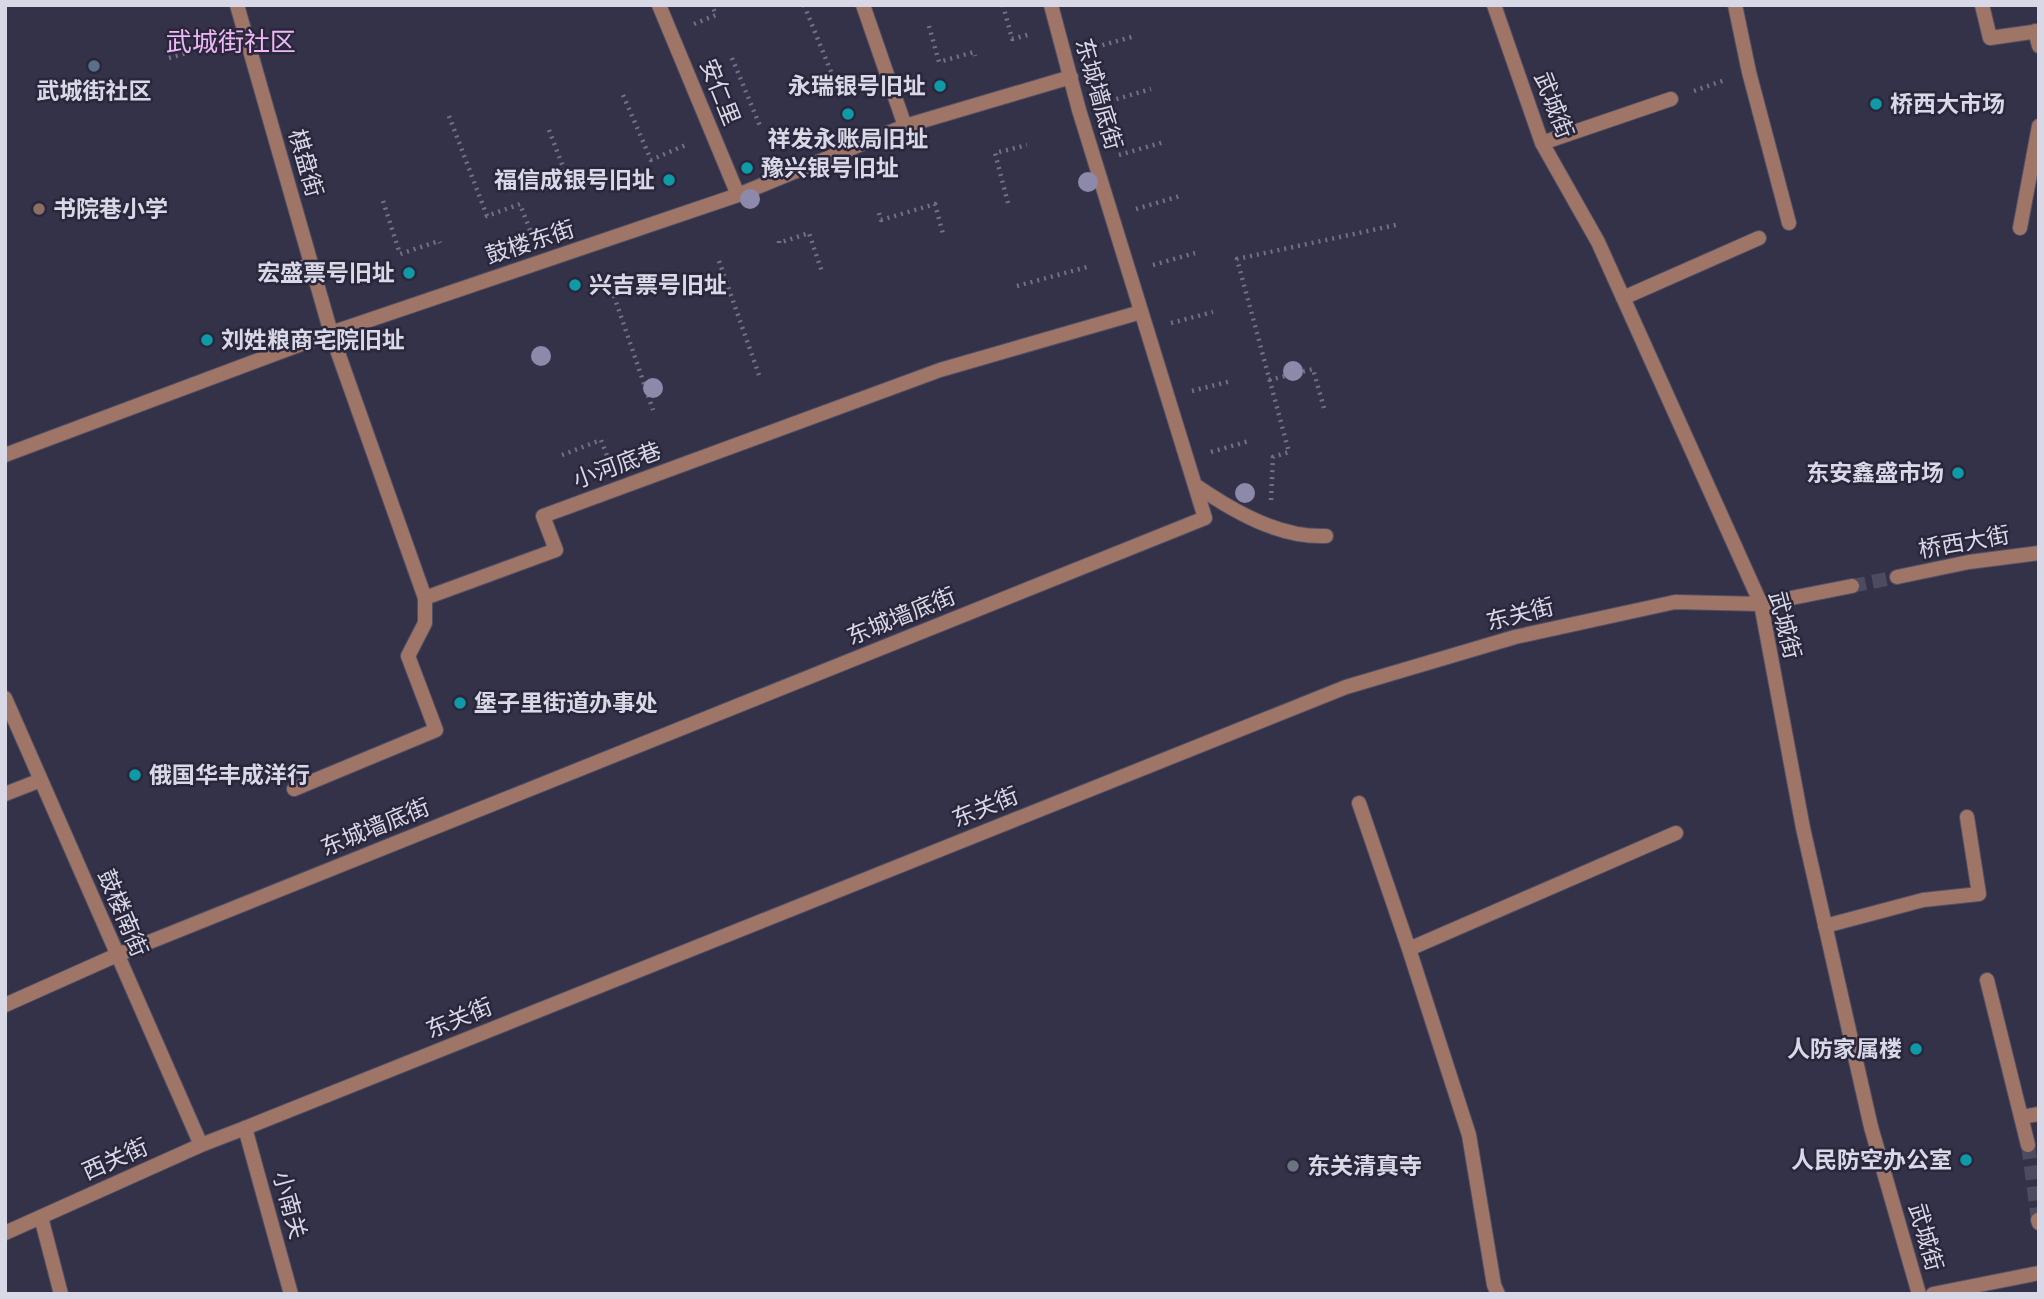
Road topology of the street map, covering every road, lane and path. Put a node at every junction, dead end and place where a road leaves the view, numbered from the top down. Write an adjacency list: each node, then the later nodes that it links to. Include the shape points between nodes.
1 (237, 5): 62 (street, 棋盘街)
2 (659, 5): 37 (street, 安仁里)
3 (804, 5): 21 (path, via 838,89)
4 (863, 5): 29 (street)
5 (1003, 5): 11 (path, via 1013,40)
6 (1051, 5): 11 (street, 东城墙底街)
7 (1494, 5): 33 (street, 武城街)
8 (1735, 5): 19 (street)
9 (1982, 5): 13 (street, via 1990,38)
10 (929, 26): 16 (path, via 939,62 974,52)
11 (1057, 27): 15 (street, 东城墙底街)
12 (1135, 36): 15 (path)
13 (2038, 36)
14 (223, 52): 17 (path, via 220,43)
15 (1065, 55): 20 (street, 东城墙底街)
16 (975, 56)
17 (169, 58)
18 (732, 58): 27 (path)
19 (1749, 72): 24 (path); 43 (street)
20 (1071, 77): 25 (street, 东城墙底街); 29 (street, 鼓楼东街)
21 (862, 79)
22 (1151, 89): 25 (path)
23 (623, 95): 31 (path, via 652,160)
24 (1671, 99): 33 (street)
25 (1079, 110): 35 (street, 东城墙底街)
26 (449, 116): 48 (path, via 487,216 520,204)
27 (760, 126)
28 (2039, 126): 45 (street)
29 (905, 127): 37 (street, 鼓楼东街)
30 (549, 130): 36 (path, via 571,188 593,180)
31 (700, 139)
32 (1164, 142): 35 (path)
33 (1542, 143): 58 (street, 武城街, via 1598,242)
34 (1027, 145): 40 (path, via 995,153)
35 (1095, 162): 42 (street, 东城墙底街)
36 (594, 186)
37 (738, 195): 62 (street, 鼓楼东街)
38 (1180, 196): 42 (path)
39 (383, 201): 50 (path, via 400,254)
40 (1008, 203)
41 (879, 213): 46 (path, via 881,220 935,204)
42 (1111, 216): 55 (street, 东城墙底街)
43 (1790, 223)
44 (1396, 225): 64 (path, via 1237,259)
45 (2020, 228)
46 (943, 234)
47 (1759, 238): 58 (street)
48 (534, 240)
49 (779, 241): 54 (path, via 809,233)
50 (440, 243)
51 (1195, 253): 55 (path)
52 (719, 261): 63 (path)
53 (1087, 267): 56 (path)
54 (821, 272)
55 (1129, 272): 59 (street, 东城墙底街)
56 (1017, 286)
57 (614, 296): 68 (path)
58 (1623, 298): 81 (street, 武城街)
59 (1141, 312): 61 (street, 东城墙底街); 74 (street, 小河底巷, via 940,370)
60 (1213, 312): 61 (path)
61 (1147, 330): 66 (street, 东城墙底街)
62 (331, 333): 70 (street, 鼓楼东街); 80 (street)
63 (759, 375)
64 (1269, 380): 67 (path, via 1313,369); 75 (path, via 1289,452 1273,457)
65 (1231, 381): 66 (path)
66 (1168, 398): 72 (street, 东城墙底街)
67 (1324, 408)
68 (653, 410)
69 (1249, 441): 72 (path)
70 (5, 455)
71 (562, 455): 74 (path, via 601,440)
72 (1187, 458): 73 (street, 东城墙底街)
73 (1195, 485): 75 (street); 91 (street, 东城墙底街, via 1205,518)
74 (620, 489): 80 (street, 小河底巷, via 543,516 556,550)
75 (1270, 526): 76 (street)
76 (1326, 536)
77 (2039, 552): 78 (street, 桥西大街)
78 (1897, 577)
79 (1852, 586): 81 (street)
80 (425, 598): 84 (street, via 425,624 408,656 436,730)
81 (1761, 604): 89 (street, 武城街); 96 (street, 东关街, via 1675,602 1515,637 1346,687)
82 (5, 698): 83 (street, 鼓楼南街)
83 (41, 780): 85 (street); 91 (street, 鼓楼南街)
84 (294, 789)
85 (5, 794)
86 (1359, 803): 90 (street)
87 (1967, 817): 89 (street, via 1979,894 1923,900)
88 (1676, 832): 90 (street)
89 (1825, 926): 105 (street, 武城街, via 1871,1127)
90 (1409, 949): 104 (street, via 1469,1135)
91 (117, 955): 93 (street); 97 (street, 鼓楼南街)
92 (1987, 980): 95 (street)
93 (5, 1006)
94 (2039, 1114): 95 (street)
95 (2021, 1117): 98 (street)
96 (245, 1128): 97 (street, 西关街); 103 (street, 小南关)
97 (201, 1144): 99 (street, 西关街)
98 (2028, 1144)
99 (41, 1217): 100 (street, 西关街); 102 (street)
100 (5, 1233)
101 (2039, 1273): 106 (street)
102 (61, 1294)
103 (291, 1294)
104 (1498, 1294)
105 (1919, 1294)
106 (1933, 1294)

